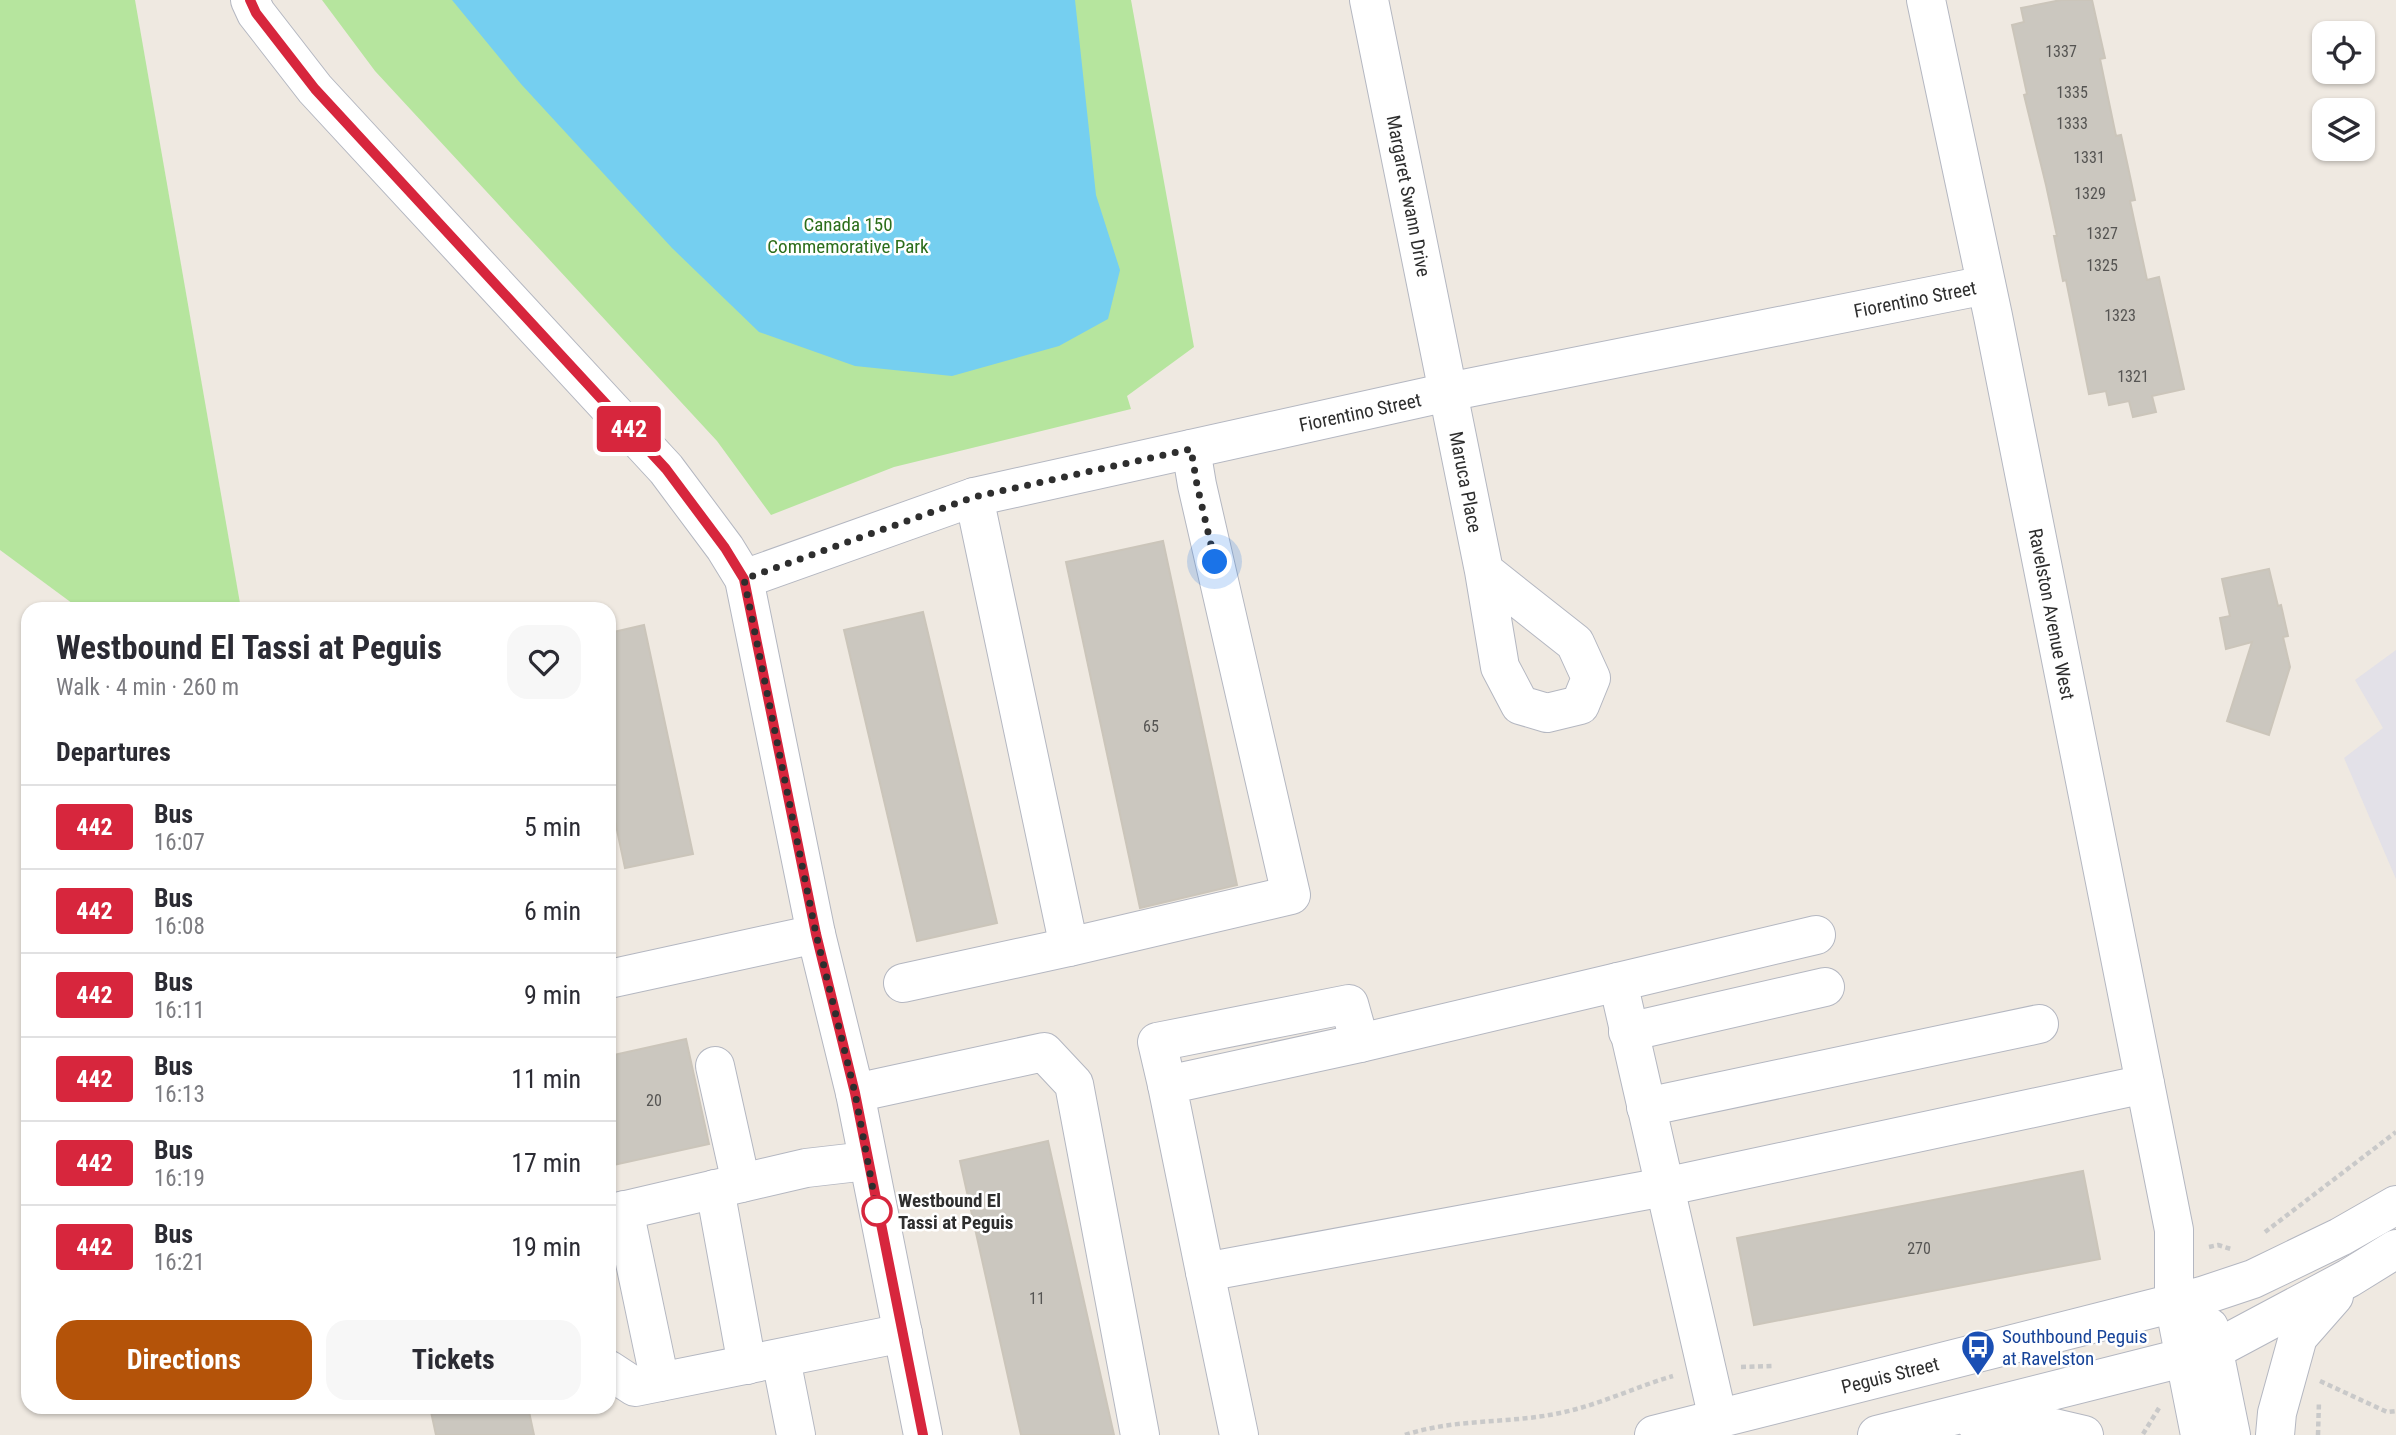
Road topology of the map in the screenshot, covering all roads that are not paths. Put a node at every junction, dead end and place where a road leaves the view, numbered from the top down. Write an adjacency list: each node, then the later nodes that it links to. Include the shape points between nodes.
1 (250, 0): 9 (street, via 315,89 666,469)
2 (1369, 0): 5 (street, Margaret Swann Drive)
3 (1926, 0): 4 (street, Ravelston Avenue West)
4 (1986, 285): 5 (street, Fiorentino Street); 23 (street, Ravelston Avenue West)
5 (1448, 392): 6 (street, Fiorentino Street); 8 (street, Maruca Place)
6 (1191, 449): 7 (street, Fiorentino Street); 12 (street, via 1291,895)
7 (974, 497): 9 (street, Fiorentino Street); 12 (street)
8 (1484, 571)
9 (744, 579): 10 (street)
10 (816, 934): 13 (street); 25 (street)
11 (1816, 934): 14 (street)
12 (1069, 947): 15 (street)
13 (616, 977)
14 (1618, 982): 19 (street); 20 (street)
15 (903, 983)
16 (1825, 987): 19 (street)
17 (1255, 1023): 20 (street, via 1349,1004); 21 (street); 24 (street, via 1157,1042)
18 (2039, 1024): 26 (street)
19 (1628, 1031): 26 (street)
20 (1360, 1043): 21 (street)
21 (1264, 1064): 24 (street)
22 (715, 1066): 28 (street)
23 (2145, 1084): 29 (street); 35 (street, Ravelston Avenue West)
24 (1167, 1085): 33 (street)
25 (855, 1093): 27 (street); 45 (street, via 1044,1052 1074,1084)
26 (1646, 1107): 29 (street)
27 (867, 1161): 28 (street, via 806,1168); 36 (street)
28 (728, 1186): 31 (street); 38 (street)
29 (1664, 1187): 33 (street); 41 (street)
30 (2396, 1205): 35 (street, Peguis Street, via 2253,1279)
31 (617, 1212): 40 (street)
32 (2396, 1249): 34 (street)
33 (1205, 1272): 46 (street)
34 (2349, 1278): 37 (street); 52 (street, via 2298,1337)
35 (2188, 1299): 37 (street, Ravelston Avenue West); 41 (street, Peguis Street)
36 (903, 1333): 38 (street); 44 (street)
37 (2200, 1354): 42 (street); 50 (street); 51 (street)
38 (764, 1362): 40 (street); 43 (street)
39 (616, 1375): 40 (street, via 635,1387)
40 (660, 1382)
41 (1718, 1419): 47 (street, Peguis Street)
42 (1945, 1419): 48 (street); 49 (street, via 2054,1428)
43 (796, 1435)
44 (923, 1435)
45 (1140, 1435)
46 (1239, 1435)
47 (1654, 1435)
48 (1877, 1435)
49 (2084, 1435)
50 (2200, 1435)
51 (2231, 1435)
52 (2275, 1435)

